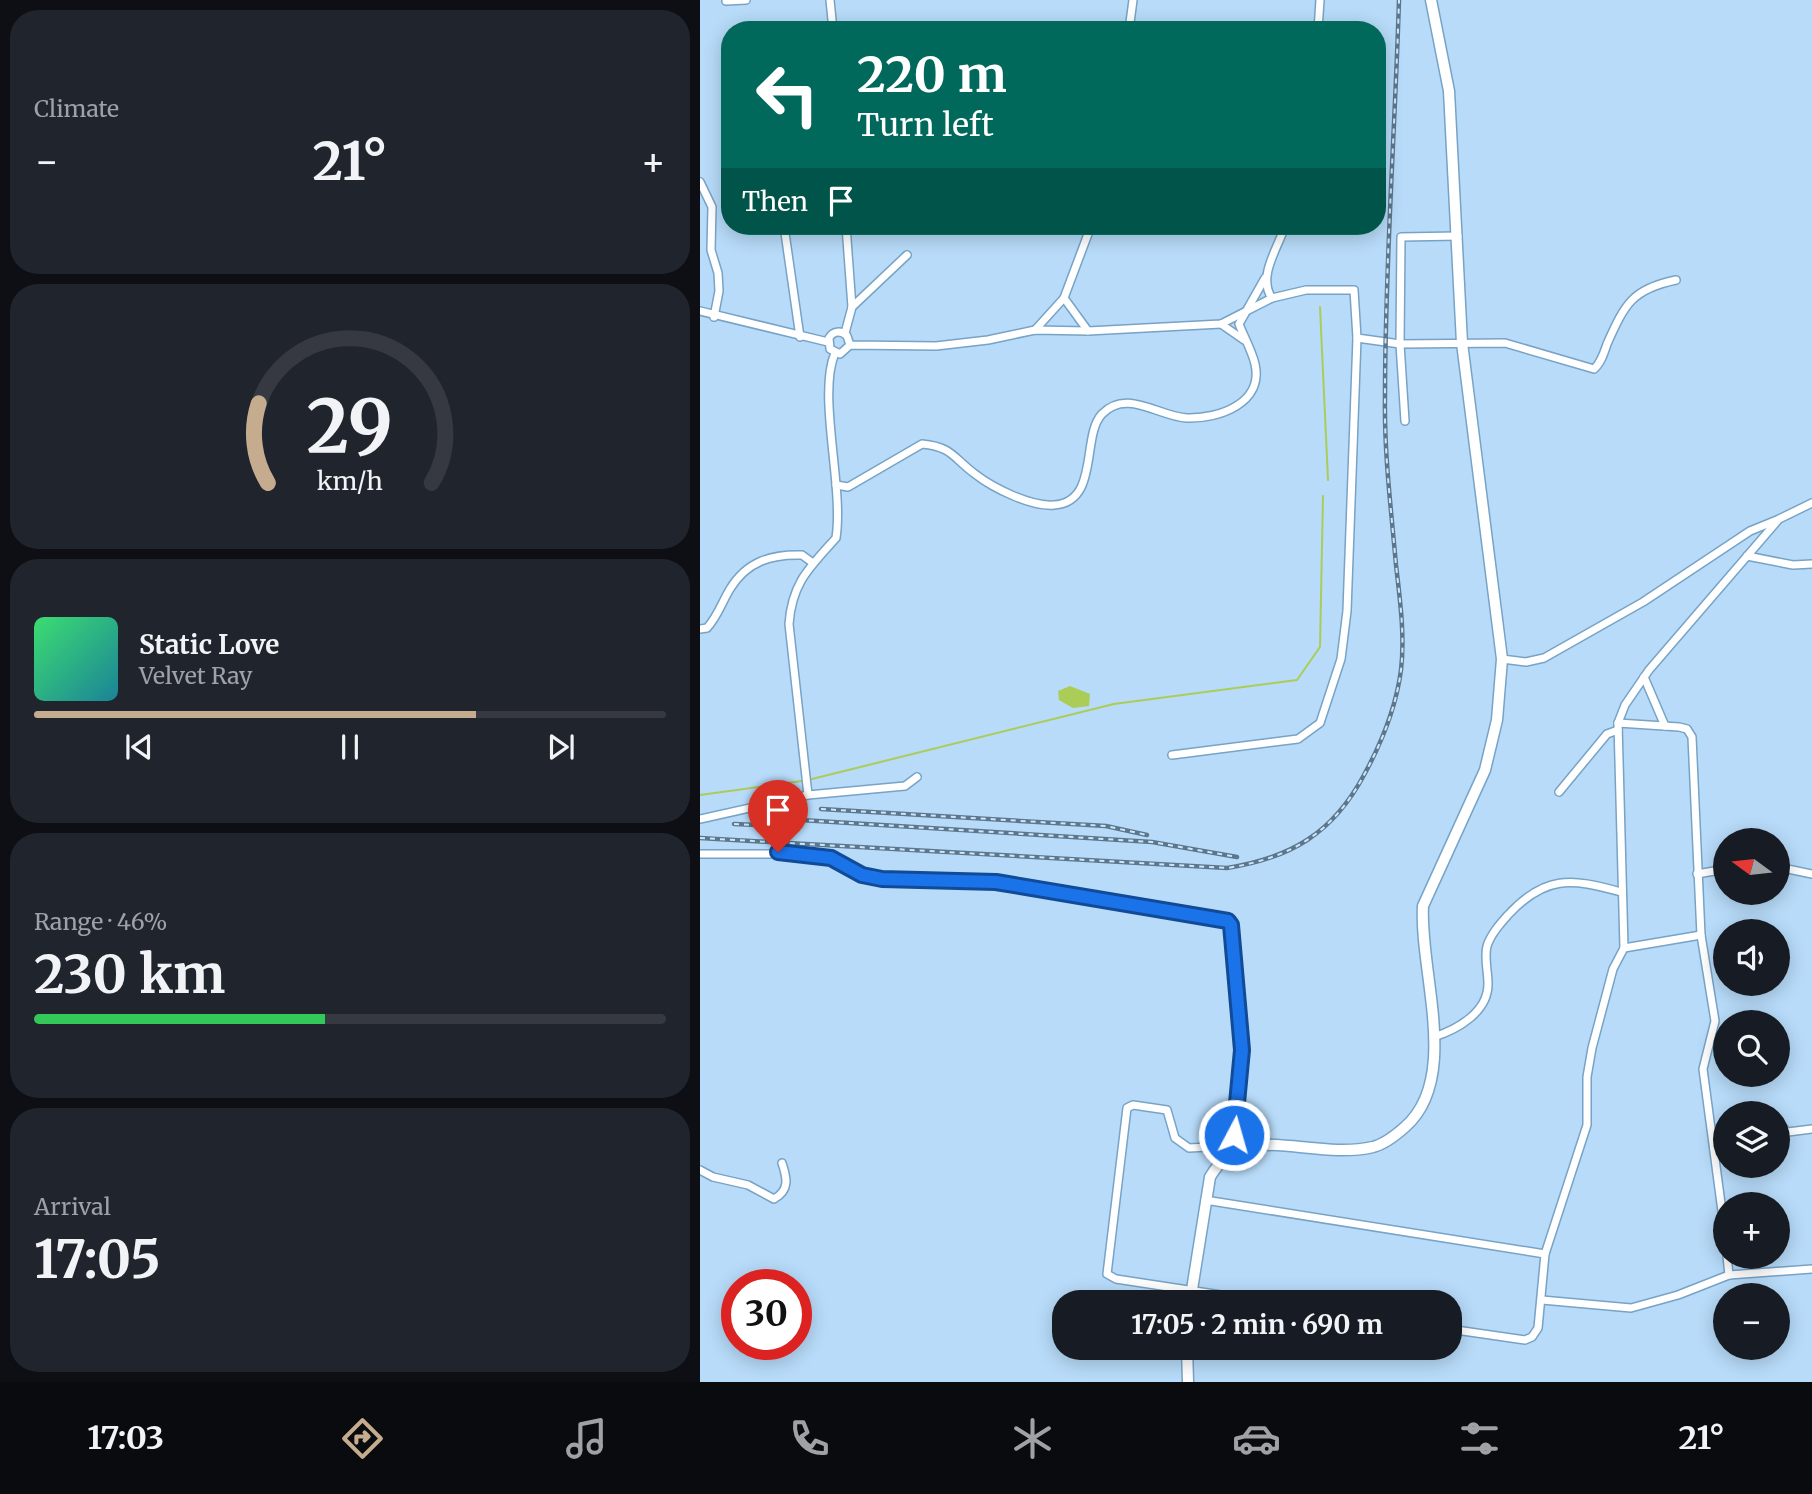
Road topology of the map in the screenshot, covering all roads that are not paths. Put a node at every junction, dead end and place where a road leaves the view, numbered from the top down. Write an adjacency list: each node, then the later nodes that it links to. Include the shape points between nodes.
1 (746, 0): 6 (street)
2 (830, 0): 7 (street)
3 (1133, 0): 8 (street)
4 (1320, 0): 9 (street)
5 (1432, 0): 15 (street, via 1449,91)
6 (726, 1)
7 (831, 21)
8 (1130, 21)
9 (1319, 21)
10 (700, 182): 24 (street, via 712,207 711,250 718,273)
11 (785, 235): 29 (street)
12 (847, 235): 21 (street)
13 (1088, 235): 19 (street)
14 (1282, 235): 17 (street)
15 (1458, 236): 33 (street); 34 (street, via 1401,237)
16 (906, 255): 21 (street)
17 (1265, 278): 20 (street, via 1265,289); 23 (street)
18 (1676, 280): 33 (street, via 1637,293 1621,313 1594,369 1505,343)
19 (1064, 298): 26 (street); 27 (street)
20 (1272, 298): 23 (street); 30 (street, via 1306,290 1354,290)
21 (852, 307): 28 (street)
22 (700, 311): 24 (street)
23 (1246, 311): 25 (street); 31 (street, via 1239,324)
24 (714, 317): 29 (street)
25 (1221, 324): 27 (street); 31 (street)
26 (1035, 330): 27 (street); 35 (street, via 936,346)
27 (1088, 331)
28 (845, 333): 32 (street, via 834,333); 35 (street)
29 (800, 337): 32 (street)
30 (1357, 338): 34 (street); 49 (street, via 1347,611 1341,659 1320,723 1298,738)
31 (1245, 340): 38 (street, via 1256,373 1255,384 1241,403 1229,411 1186,418 1128,402 1113,405 1097,421 1091,460 1080,489 1071,500 1057,505 1043,506 983,480 951,450 922,444 848,487)
32 (828, 342): 36 (street)
33 (1462, 343): 34 (street); 45 (street)
34 (1400, 344): 37 (street)
35 (850, 345): 36 (street)
36 (835, 353): 38 (street, via 829,378)
37 (1405, 421)
38 (836, 485): 42 (street, via 836,538)
39 (1812, 503): 40 (street)
40 (1779, 519): 41 (street); 45 (street, via 1750,531 1643,602 1544,658 1526,662)
41 (1747, 556): 43 (street); 46 (street)
42 (813, 563): 44 (street, via 802,555 764,558 740,574 715,619); 52 (street, via 791,599 789,624)
43 (1812, 564)
44 (700, 629)
45 (1502, 659): 62 (street, via 1497,720 1485,770 1423,906)
46 (1644, 677): 47 (street); 48 (street, via 1625,705)
47 (1665, 726): 48 (street); 58 (street, via 1687,729 1692,737)
48 (1618, 727): 51 (street); 59 (street)
49 (1172, 755)
50 (917, 776): 52 (street, via 905,786)
51 (1559, 792)
52 (808, 795): 53 (street)
53 (700, 819)
54 (700, 854): 65 (street, via 807,854 831,858 862,875 882,879 996,882 1228,921 1242,1050)
55 (1790, 869): 57 (street)
56 (1713, 871): 58 (street)
57 (1812, 873)
58 (1697, 874): 60 (street)
59 (1621, 892): 61 (street); 62 (street, via 1554,882 1529,894 1490,937 1485,1000 1463,1023)
60 (1701, 936): 61 (street); 66 (street, via 1715,1021 1703,1069)
61 (1624, 948): 71 (street, via 1613,969 1592,1048 1587,1125)
62 (1434, 1037): 67 (street, via 1426,1100 1413,1121 1394,1137 1375,1147 1343,1150)
63 (1812, 1129): 64 (street)
64 (1790, 1132)
65 (1234, 1135): 67 (street); 75 (street, via 1208,1147 1189,1148 1175,1138 1167,1110 1127,1108 1107,1274)
66 (1713, 1142)
67 (1242, 1146): 70 (street, via 1215,1168)
68 (782, 1163): 69 (street, via 785,1188 774,1199 748,1185)
69 (700, 1170)
70 (1205, 1200): 71 (street); 76 (street)
71 (1545, 1254): 77 (street)
72 (1728, 1269): 74 (street)
73 (1812, 1269): 74 (street)
74 (1729, 1275): 77 (street, via 1631,1308)
75 (1164, 1290)
76 (1191, 1290)
77 (1542, 1300): 78 (street, via 1538,1328 1525,1340)
78 (1462, 1331)
79 (1187, 1360): 80 (street)
80 (1188, 1382)

